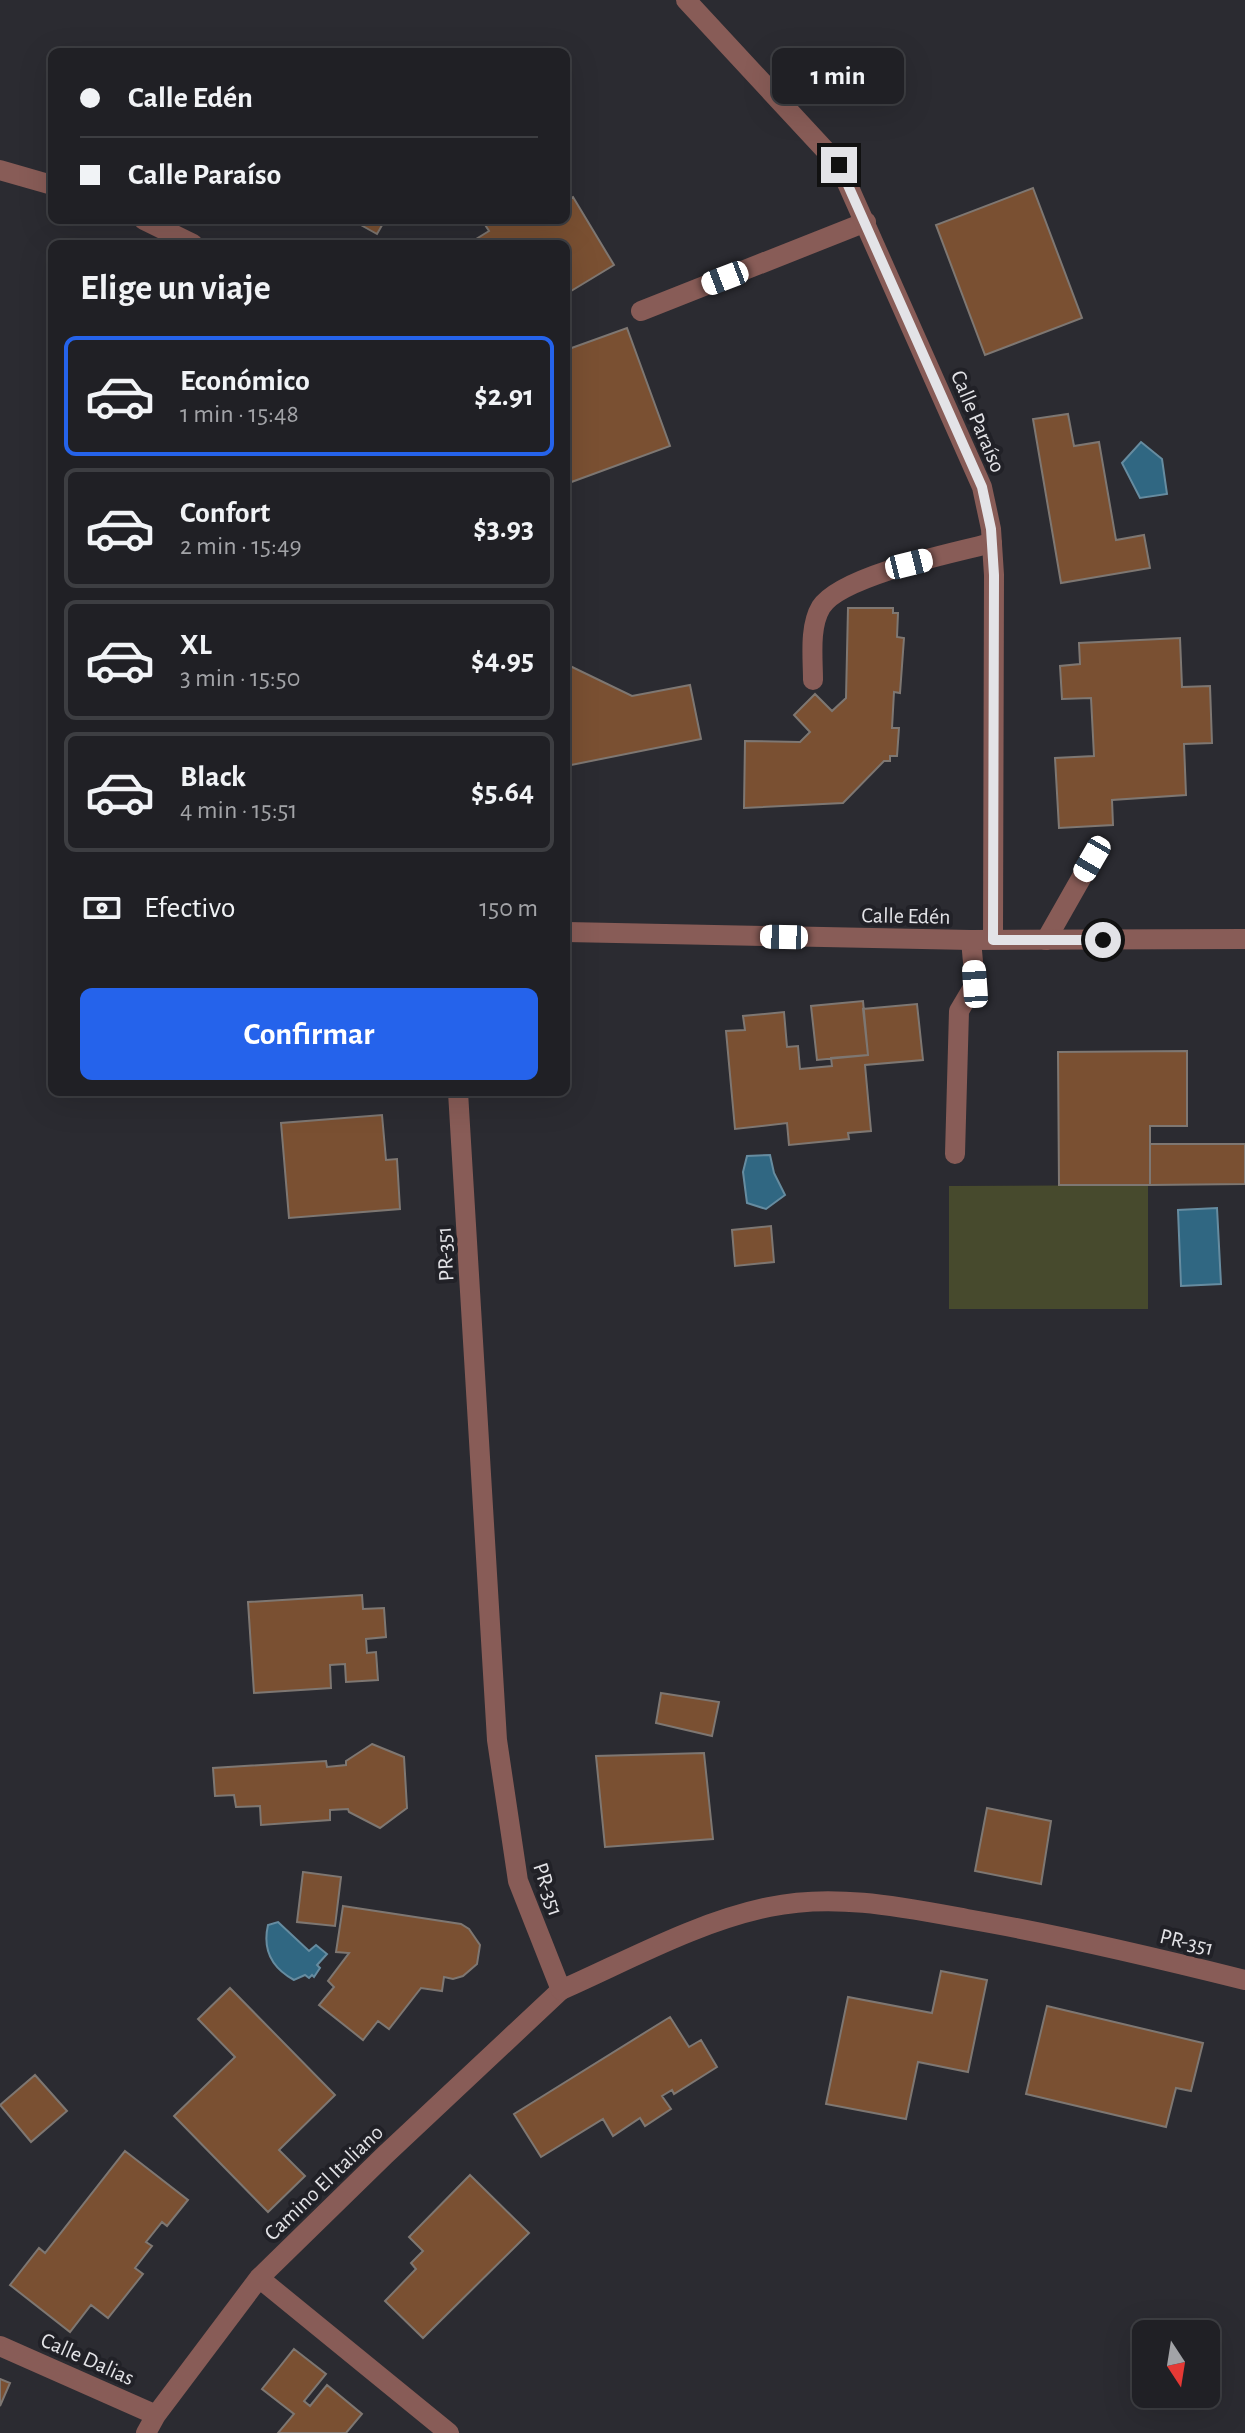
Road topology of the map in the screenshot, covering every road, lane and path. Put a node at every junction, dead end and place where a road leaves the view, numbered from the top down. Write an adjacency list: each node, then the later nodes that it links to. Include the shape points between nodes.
1 (686, 0): 4 (street, Calle Paraíso, via 839,165)
2 (0, 170): 3 (street)
3 (48, 184)
4 (866, 222): 7 (street); 8 (street, Calle Paraíso, via 982,487)
5 (152, 224): 6 (street)
6 (185, 240)
7 (641, 311)
8 (992, 543): 9 (street, via 909,564 828,598 819,610 814,634); 14 (street, Calle Paraíso)
9 (813, 680)
10 (1092, 859): 15 (street)
11 (570, 932): 13 (street, Calle Edén)
12 (1245, 939): 15 (street, Calle Edén)
13 (971, 940): 14 (street, Calle Edén); 17 (street, via 975,984 959,1011)
14 (993, 940): 15 (street, Calle Edén)
15 (1046, 940)
16 (458, 1096): 19 (street, PR-351 / PR-351, via 497,1740 518,1881)
17 (955, 1154)
18 (1245, 1980): 19 (street, PR-351 / PR-351, via 1073,1938 830,1899 770,1906 719,1920)
19 (561, 1990): 20 (street, Camino El Italiano)
20 (259, 2278): 22 (street, Camino El Italiano); 23 (street)
21 (0, 2346): 22 (street, Calle Dalias)
22 (151, 2424)
23 (449, 2433)

